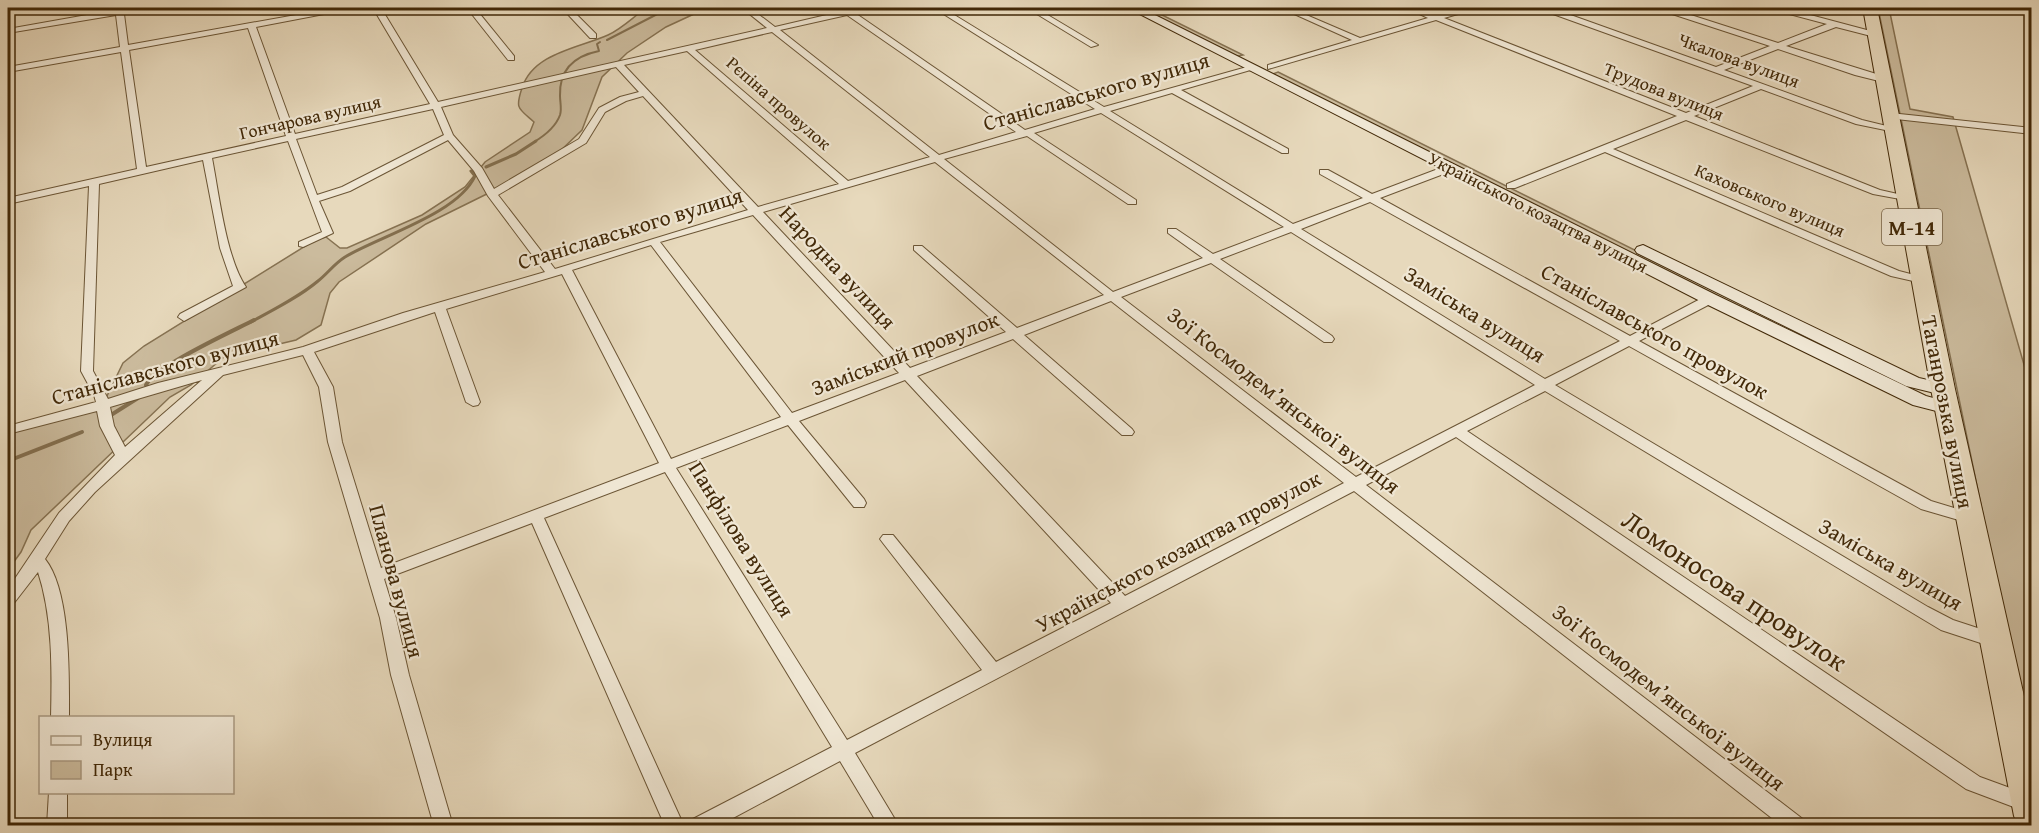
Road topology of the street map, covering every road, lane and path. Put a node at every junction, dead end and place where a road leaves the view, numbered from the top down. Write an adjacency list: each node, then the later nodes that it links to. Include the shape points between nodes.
1 (144, 8): 19 (street)
2 (345, 8): 22 (street)
3 (376, 8): 42 (street)
4 (471, 8): 33 (street)
5 (566, 8): 27 (street)
6 (746, 8): 24 (street, Зої Космодем’янської вулиця)
7 (869, 8): 20 (street, Гончарова вулиця)
8 (938, 8): 43 (street, Заміська вулиця)
9 (1031, 8): 29 (street)
10 (1132, 8): 35 (street, Українського козацтва вулиця)
11 (1151, 8): 35 (street, Українського козацтва вулиця)
12 (1285, 8): 28 (street)
13 (1411, 8): 21 (street, Трудова вулиця)
14 (1469, 8): 21 (street, Станіславського вулиця)
15 (1545, 8): 37 (street, Чкалова вулиця)
16 (1664, 8): 30 (street)
17 (1777, 8): 23 (street)
18 (1870, 8): 26 (highway, Таганрозька вулиця / М-14)
19 (119, 10): 25 (street); 31 (street)
20 (848, 12): 24 (street, Гончарова вулиця); 47 (street)
21 (1437, 18): 28 (street, Станіславського вулиця); 44 (street, Трудова вулиця)
22 (251, 25): 31 (street); 49 (street)
23 (1833, 25): 26 (street); 30 (street)
24 (773, 30): 32 (street, Гончарова вулиця); 53 (street, Зої Космодем’янської вулиця)
25 (8, 31)
26 (1875, 35): 38 (highway, Таганрозька вулиця / М-14)
27 (593, 36)
28 (1360, 40): 35 (street, Станіславського вулиця)
29 (1094, 45)
30 (1778, 46): 37 (street); 38 (street)
31 (125, 48): 36 (street); 55 (street)
32 (689, 49): 34 (street, Гончарова вулиця); 58 (street, Рєпіна провулок)
33 (511, 58)
34 (619, 65): 41 (street, Народна вулиця); 42 (street, Гончарова вулиця)
35 (1261, 67): 40 (street, Станіславського вулиця); 54 (street, Українського козацтва вулиця); 59 (street, Українського козацтва вулиця)
36 (8, 70)
37 (1716, 70): 39 (street, Чкалова вулиця)
38 (1883, 79): 45 (highway, Таганрозька вулиця / М-14)
39 (1762, 86): 44 (street); 45 (street, Чкалова вулиця, via 1854,120)
40 (1174, 90): 43 (street, Станіславського вулиця); 51 (street)
41 (646, 93): 60 (street, via 602,110 583,141); 66 (street, Народна вулиця)
42 (436, 106): 48 (street); 49 (street, Гончарова вулиця)
43 (1104, 111): 47 (street, Станіславського вулиця); 67 (street, Заміська вулиця)
44 (1685, 117): 50 (street); 63 (street, Трудова вулиця, via 1877,192)
45 (1891, 123): 46 (street, Чкалова вулиця); 63 (highway, Таганрозька вулиця / М-14)
46 (2031, 130)
47 (1027, 133): 53 (street, Станіславського вулиця); 65 (street)
48 (449, 136): 60 (street, via 478,170); 62 (street, via 346,189)
49 (291, 138): 52 (street, Гончарова вулиця); 62 (street)
50 (1606, 149): 59 (street); 75 (street, Каховського вулиця, via 1895,273)
51 (1285, 151)
52 (207, 158): 55 (street, Гончарова вулиця); 79 (street, via 228,258 240,287)
53 (938, 158): 58 (street, Станіславського вулиця); 76 (street, Зої Космодем’янської вулиця)
54 (1450, 168): 61 (street, Заміський провулок); 77 (street, Українського козацтва вулиця)
55 (142, 171): 57 (street, Гончарова вулиця)
56 (1324, 172): 61 (street, Станіславського провулок)
57 (94, 182): 64 (street, Гончарова вулиця); 89 (street, via 87,370 101,395)
58 (845, 184): 66 (street, Станіславського вулиця)
59 (1511, 186): 87 (street, Українського козацтва вулиця)
60 (492, 194): 74 (street)
61 (1371, 198): 67 (street, Заміський провулок); 82 (street, Станіславського провулок)
62 (313, 199): 70 (street, via 328,233)
63 (1907, 199): 75 (highway, Таганрозька вулиця / М-14)
64 (8, 201)
65 (1132, 202)
66 (756, 211): 69 (street, Станіславського вулиця); 85 (street, Народна вулиця)
67 (1292, 228): 72 (street, Заміський провулок); 86 (street, Заміська вулиця)
68 (1172, 231): 72 (street)
69 (653, 241): 73 (street, Станіславського вулиця); 90 (street)
70 (303, 244)
71 (918, 248): 80 (street)
72 (1212, 259): 76 (street, Заміський провулок); 81 (street)
73 (566, 270): 74 (street, Станіславського вулиця); 95 (street, Панфілова вулиця)
74 (552, 273): 78 (street, Станіславського вулиця)
75 (1922, 280): 87 (highway, Таганрозька вулиця / М-14)
76 (1113, 297): 80 (street, Заміський провулок); 96 (street, Зої Космодем’янської вулиця)
77 (1710, 299): 82 (street, Українського козацтва провулок); 87 (street, Українського козацтва вулиця, via 1920,401)
78 (439, 307): 83 (street, Станіславського вулиця); 88 (street)
79 (184, 317)
80 (1015, 334): 85 (street, Заміський провулок); 93 (street)
81 (1329, 339)
82 (1629, 341): 86 (street, Українського козацтва провулок); 99 (street, Станіславського провулок, via 1926,505)
83 (307, 350): 84 (street, Станіславського вулиця); 102 (street, Планова вулиця, via 326,387 335,442)
84 (219, 372): 89 (street, Станіславського вулиця); 94 (street)
85 (909, 374): 90 (street, Заміський провулок); 104 (street, Народна вулиця)
86 (1545, 385): 92 (street, Українського козацтва провулок); 105 (street, Заміська вулиця, via 1922,611 1947,625)
87 (1945, 399): 99 (highway, Таганрозька вулиця / М-14)
88 (473, 402)
89 (101, 404): 91 (street, Станіславського вулиця); 94 (street, via 106,426)
90 (790, 419): 95 (street, Заміський провулок); 97 (street)
91 (8, 430)
92 (1457, 431): 96 (street, Українського козацтва провулок); 111 (street, Ломоносова провулок, via 1973,783)
93 (1127, 432)
94 (123, 456): 101 (street, via 72,506)
95 (668, 466): 98 (street, Заміський провулок); 108 (street, Панфілова вулиця)
96 (1356, 483): 104 (street, Українського козацтва провулок); 117 (street, Зої Космодем’янської вулиця)
97 (859, 504)
98 (536, 516): 102 (street, Заміський провулок); 114 (street)
99 (1969, 518): 105 (highway, Таганрозька вулиця / М-14)
100 (888, 539): 106 (street)
101 (38, 561): 103 (street); 107 (street, via 50,579 61,676)
102 (374, 577): 113 (street, Планова вулиця)
103 (8, 599)
104 (1123, 605): 106 (street, Українського козацтва провулок)
105 (1997, 642): 109 (highway, Таганрозька вулиця / М-14)
106 (994, 672): 108 (street, Українського козацтва провулок)
107 (60, 716)
108 (844, 750): 115 (street, Українського козацтва провулок); 116 (street, Панфілова вулиця)
109 (2025, 759): 111 (highway, Таганрозька вулиця / М-14)
110 (58, 794): 112 (street)
111 (2030, 810)
112 (57, 825)
113 (444, 825)
114 (675, 825)
115 (698, 825)
116 (890, 825)
117 (1797, 825)

